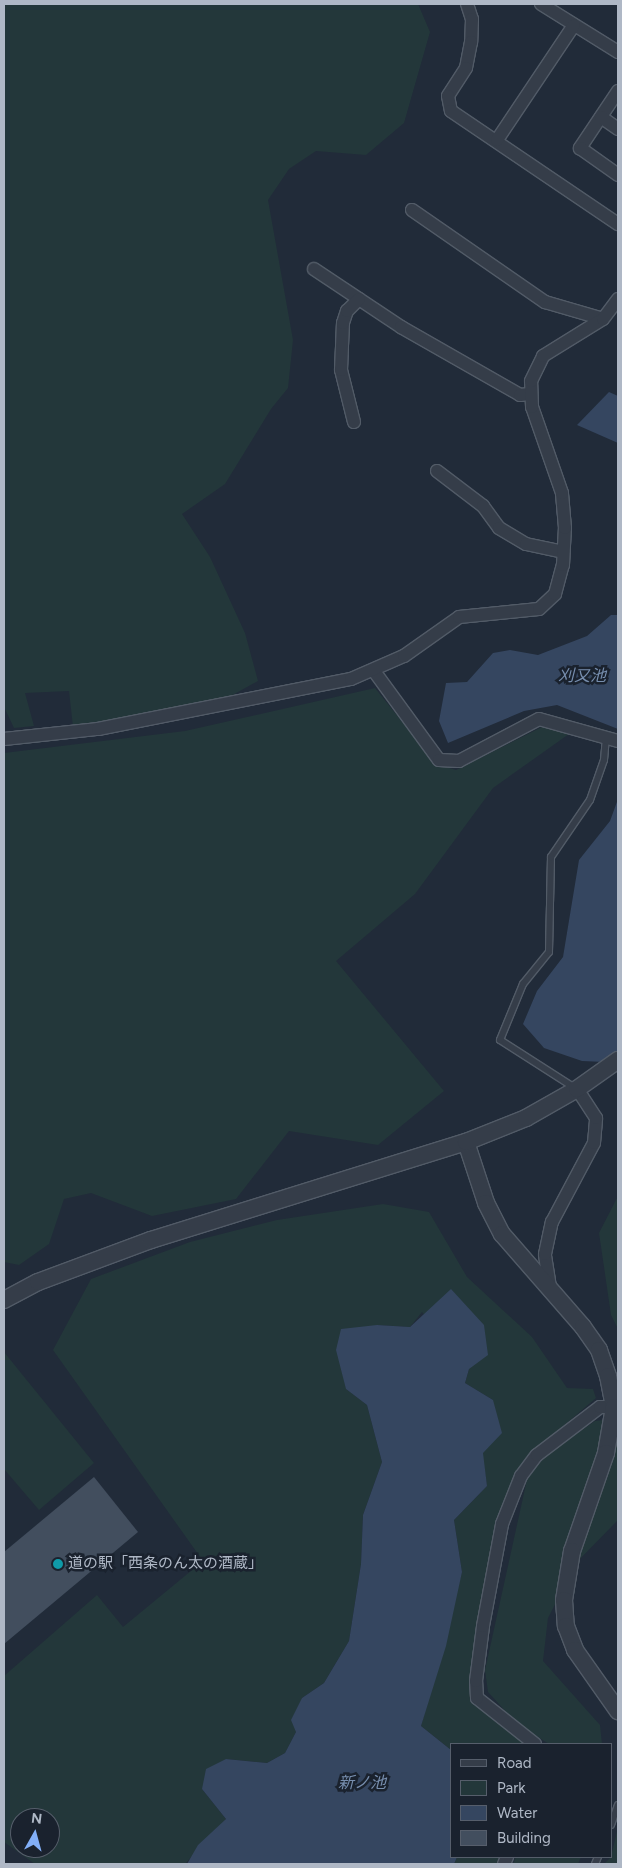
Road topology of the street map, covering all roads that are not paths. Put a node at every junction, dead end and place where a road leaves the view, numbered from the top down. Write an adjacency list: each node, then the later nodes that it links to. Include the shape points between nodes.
1 (467, 4): 8 (street, via 472,19 471,42 466,68 448,96 451,111)
2 (541, 4): 3 (street)
3 (574, 25): 4 (street); 8 (street)
4 (618, 52)
5 (618, 91): 6 (street)
6 (601, 116): 7 (street); 9 (street, via 580,148)
7 (618, 129)
8 (497, 140): 11 (street)
9 (618, 176)
10 (412, 210): 15 (street, via 545,302)
11 (618, 224)
12 (314, 269): 14 (street)
13 (618, 298): 15 (street)
14 (359, 299): 16 (street, via 520,395); 17 (street, via 347,311 343,323 341,370)
15 (603, 319): 16 (street, via 543,356 535,367)
16 (530, 394): 19 (street, via 562,493)
17 (354, 422)
18 (437, 471): 19 (street, via 483,506 499,528 526,544)
19 (564, 552): 20 (street, via 555,594 539,609 459,617 404,656)
20 (374, 671): 21 (street, via 439,760 459,761 539,720); 22 (street, via 98,729)
21 (612, 739): 24 (lane, via 590,800 551,857 549,952 523,984 500,1040)
22 (4, 740)
23 (618, 1060): 24 (street)
24 (577, 1090): 25 (street, via 526,1118); 26 (street, via 596,1118 594,1143 552,1222 545,1254)
25 (466, 1142): 26 (street, via 486,1203 502,1234); 27 (street, via 151,1240 38,1282)
26 (551, 1292): 28 (street, via 599,1350)
27 (4, 1300)
28 (614, 1407): 29 (street, via 606,1453 572,1551 564,1600 566,1626 575,1650); 30 (street, via 600,1407 536,1455 520,1476 502,1524 476,1681 477,1698)
29 (616, 1704)
30 (534, 1743)
31 (618, 1805): 32 (lane)
32 (612, 1822)

